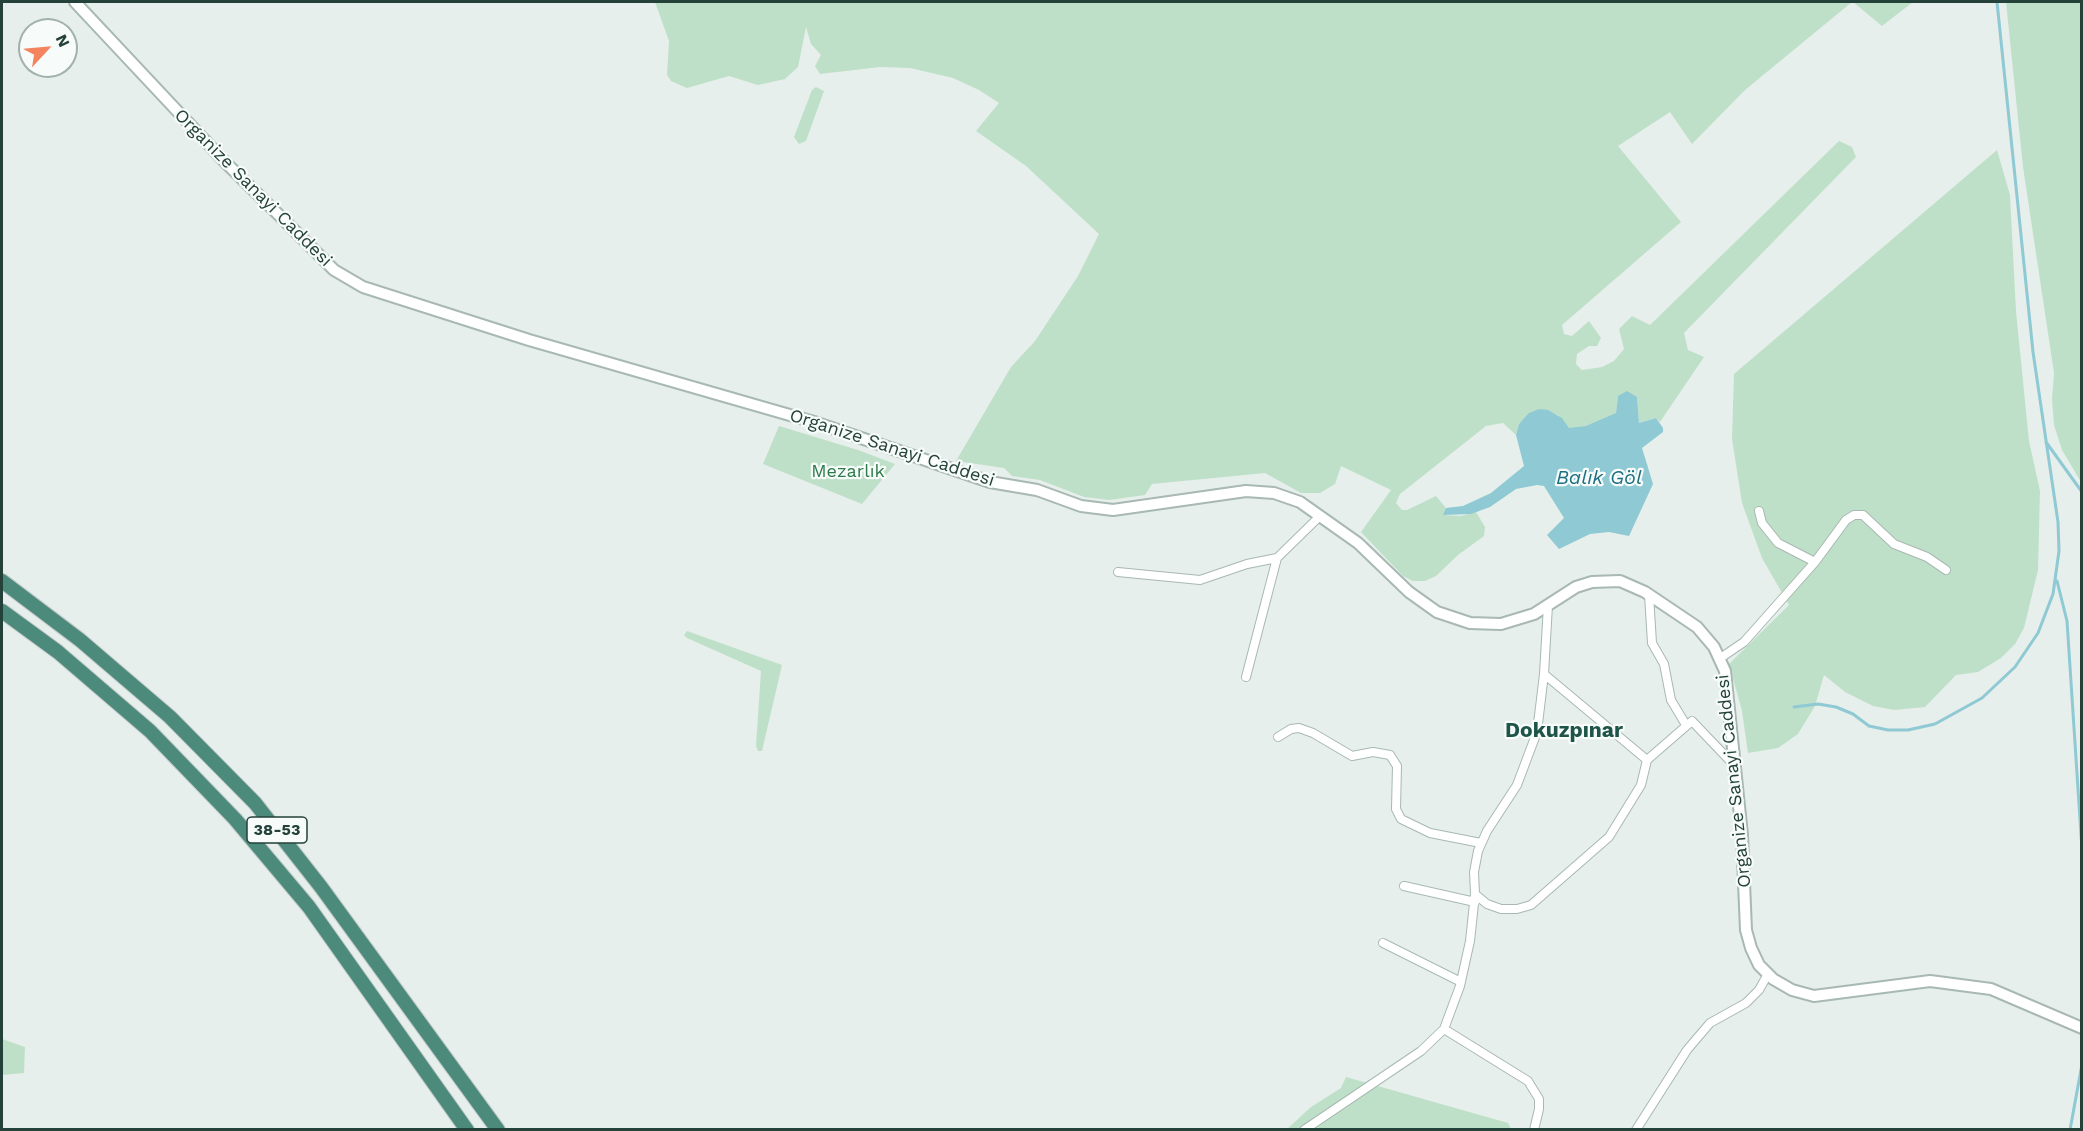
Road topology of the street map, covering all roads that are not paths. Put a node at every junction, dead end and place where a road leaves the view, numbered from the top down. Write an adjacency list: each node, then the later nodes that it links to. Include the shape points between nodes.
1 (75, 2): 3 (street, Organize Sanayi Caddesi, via 276,213 334,270 363,287 529,340 814,422 990,482 1037,490 1081,506 1113,510 1246,491 1300,502)
2 (1759, 511): 5 (street, via 1762,523 1778,543)
3 (1320, 516): 4 (street); 10 (street, Organize Sanayi Caddesi, via 1358,543 1409,592 1437,612 1470,623 1501,624 1534,614)
4 (1276, 558): 7 (street, via 1191,581 1172,575); 14 (street)
5 (1815, 562): 6 (street, via 1846,520 1858,514 1894,544 1927,557); 12 (street, via 1744,642)
6 (1946, 570)
7 (1118, 572)
8 (2, 581): 28 (highway, 38-53, via 80,640 170,717 255,803 321,886)
9 (1649, 595): 10 (street, Organize Sanayi Caddesi, via 1620,581 1606,580 1576,588); 12 (street, Organize Sanayi Caddesi, via 1697,627); 15 (street, via 1652,643 1664,664 1671,700)
10 (1548, 605): 13 (street)
11 (2, 611): 27 (highway, 38-53, via 150,731 235,819 309,908)
12 (1719, 659): 18 (street, Organize Sanayi Caddesi, via 1725,671)
13 (1544, 674): 17 (street); 19 (street, via 1537,732 1521,774)
14 (1245, 677)
15 (1686, 725): 17 (street); 18 (street, via 1692,722)
16 (1278, 737): 19 (street, via 1299,728 1352,756 1373,752 1390,756 1397,766 1396,809 1401,819 1430,832)
17 (1647, 760): 21 (street, via 1641,785 1609,837 1531,905 1502,909)
18 (1735, 765): 23 (street, Organize Sanayi Caddesi, via 1746,930 1750,948)
19 (1481, 843): 21 (street, via 1474,872)
20 (1404, 886): 21 (street)
21 (1475, 898): 24 (street)
22 (1383, 943): 24 (street)
23 (1768, 974): 25 (street, Organize Sanayi Caddesi, via 1792,990 1814,996 1930,981 1991,989); 31 (street, via 1746,1003 1710,1023 1687,1050)
24 (1461, 982): 26 (street)
25 (2082, 1028)
26 (1444, 1029): 29 (street, via 1420,1051); 30 (street, via 1528,1082 1539,1099)
27 (467, 1130)
28 (498, 1130)
29 (1304, 1130)
30 (1534, 1130)
31 (1636, 1130)

